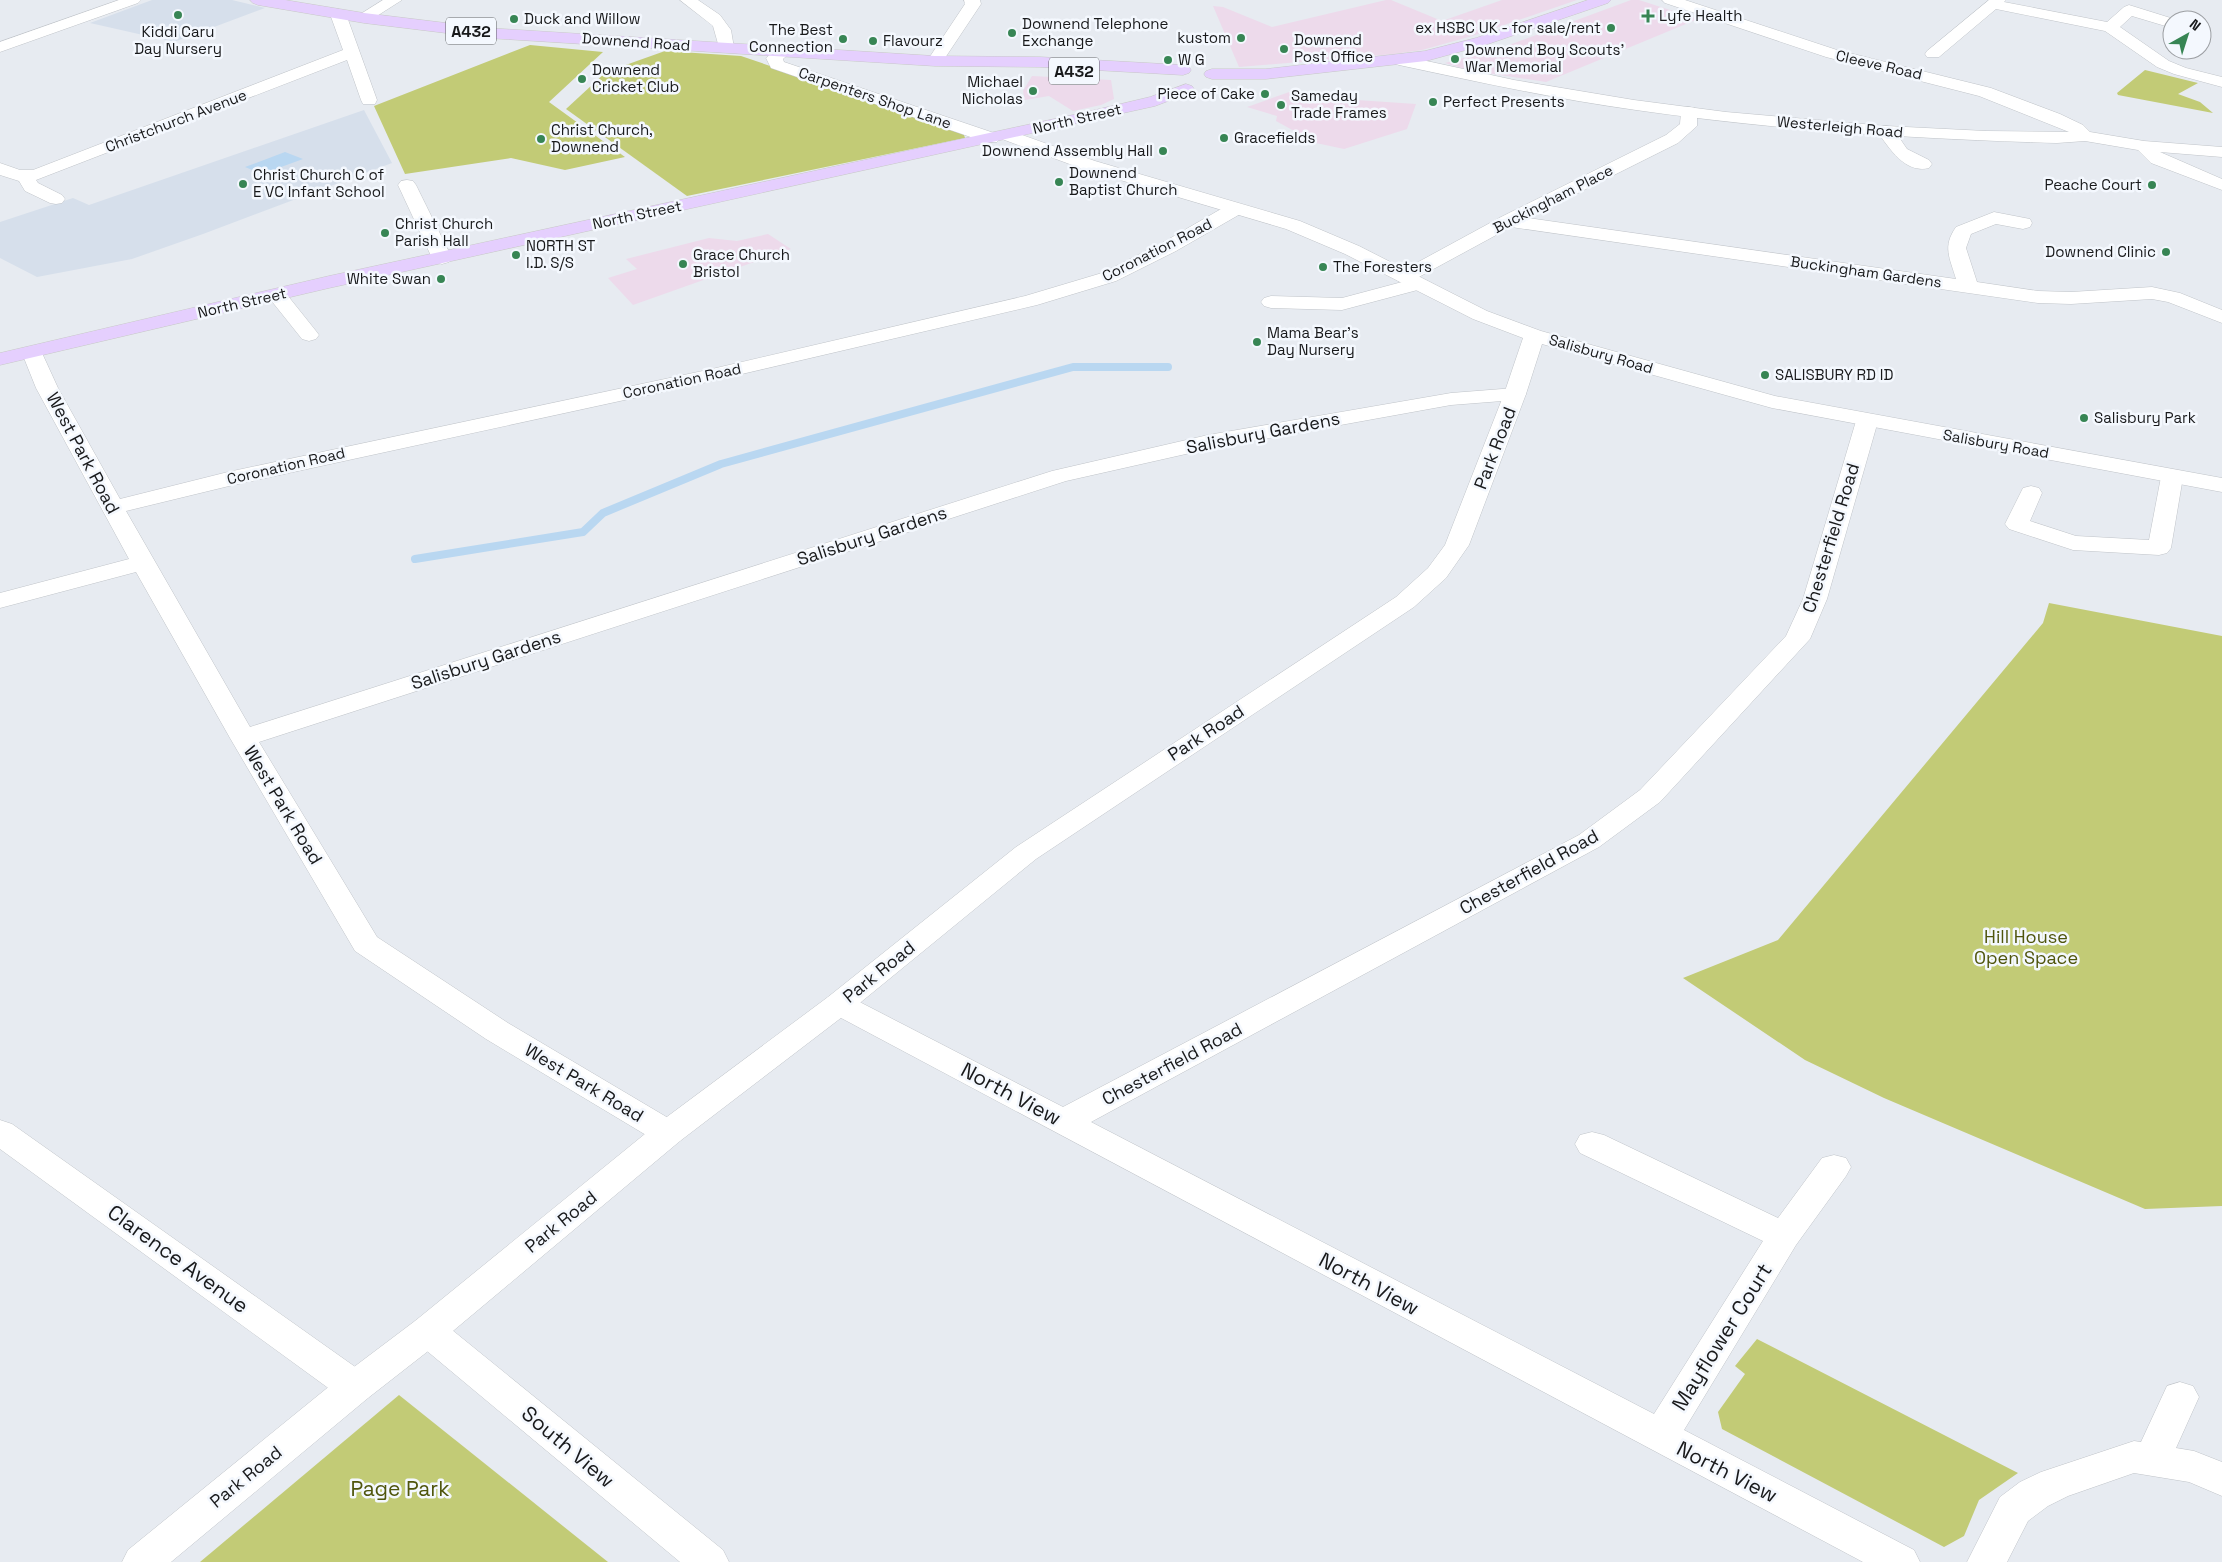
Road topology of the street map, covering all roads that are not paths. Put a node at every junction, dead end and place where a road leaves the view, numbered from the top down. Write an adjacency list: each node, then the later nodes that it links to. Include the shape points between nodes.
1 (133, 0): 13 (street)
2 (258, 0): 9 (main road, Downend Road / A432)
3 (394, 0): 10 (street)
4 (688, 0): 14 (street, via 722,25)
5 (972, 0): 19 (street, via 973,4)
6 (1603, 0): 17 (main road, A432)
7 (1670, 0): 22 (street, Cleeve Road, via 1832,54)
8 (1995, 2): 12 (street); 22 (street)
9 (338, 14): 10 (main road, Downend Road / A432); 16 (street)
10 (364, 18): 14 (main road, Downend Road / A432, via 487,33)
11 (2162, 20): 12 (street, via 2129,10)
12 (2110, 27): 26 (street, via 2163,64)
13 (0, 47)
14 (726, 48): 15 (main road, Downend Road / A432)
15 (784, 51): 19 (main road, Downend Road / A432); 32 (street, Carpenters Shop Lane, via 774,58 778,65)
16 (351, 53): 29 (street); 38 (street, Christchurch Avenue)
17 (1426, 56): 18 (main road, A432); 23 (street, Westerleigh Road)
18 (1399, 60): 23 (street, Westerleigh Road); 25 (main road, A432)
19 (935, 61): 20 (main road, Downend Road / A432)
20 (986, 63): 21 (main road, Downend Road / A432, via 1049,62); 24 (main road, Downend Road / A432)
21 (1183, 70): 24 (main road, A432); 25 (main road, A432, via 1199,70)
22 (1910, 72): 33 (street, Cleeve Road, via 2018,104 2077,129)
23 (1461, 74): 30 (street, Westerleigh Road)
24 (1162, 78): 27 (main road, A432, via 1166,84)
25 (1213, 79): 27 (main road, A432, via 1202,88)
26 (2222, 83): 28 (street)
27 (1186, 89): 32 (main road, North Street, via 1155,101)
28 (2206, 94)
29 (369, 100)
30 (1689, 112): 31 (street, Westerleigh Road); 43 (street, Buckingham Place, via 1688,126 1672,139)
31 (1886, 131): 33 (street, Westerleigh Road); 36 (street, via 1901,154)
32 (999, 136): 42 (street, Salisbury Road); 45 (main road, North Street)
33 (2085, 136): 34 (street, Westerleigh Road)
34 (2144, 146): 35 (street, Westerleigh Road); 39 (street, via 2157,159)
35 (2222, 152)
36 (1923, 164)
37 (0, 168): 38 (street)
38 (25, 177): 41 (street, via 31,187)
39 (2222, 185)
40 (407, 186): 45 (street)
41 (56, 199)
42 (1235, 209): 46 (street, Salisbury Road, via 1294,225); 60 (street, Coronation Road, via 1109,277 1030,300 712,376 316,459)
43 (1508, 221): 46 (street, Buckingham Place); 47 (street, Buckingham Gardens)
44 (2022, 223): 47 (street, via 1994,218 1963,230 1956,248)
45 (442, 258): 48 (main road, North Street)
46 (1412, 280): 49 (street, Buckingham Place, via 1342,304); 52 (street, Salisbury Road, via 1480,315)
47 (1968, 286): 50 (street, Buckingham Gardens, via 2063,298 2152,293 2173,297)
48 (277, 295): 51 (street); 53 (main road, North Street)
49 (1272, 302)
50 (2222, 317)
51 (310, 327)
52 (1534, 335): 55 (street, Park Road); 56 (street, Salisbury Road, via 1772,402)
53 (32, 353): 54 (main road, North Street); 60 (street, West Park Road)
54 (0, 360)
55 (1516, 394): 63 (street, Salisbury Gardens, via 1451,399 1324,421 1208,442 1060,476); 64 (street, Park Road, via 1457,545 1437,573 1405,602 1026,853)
56 (1867, 420): 57 (street, Salisbury Road); 65 (street, Chesterfield Road, via 1815,599 1797,639 1650,796 1589,841)
57 (2172, 477): 58 (street, Salisbury Road); 59 (street, via 2158,548 2073,542 2017,524)
58 (2222, 485)
59 (2031, 493)
60 (112, 508): 61 (street, West Park Road)
61 (143, 563): 62 (street); 63 (street, West Park Road)
62 (0, 601)
63 (243, 738): 67 (street, West Park Road, via 366,944 497,1031)
64 (839, 1004): 65 (street, North View); 67 (street, Park Road)
65 (1064, 1122): 74 (street, North View)
66 (0, 1132): 72 (street, Clarence Avenue)
67 (668, 1133): 71 (street, Park Road)
68 (1592, 1144): 70 (street)
69 (1834, 1167): 70 (street, Mayflower Court)
70 (1784, 1236): 74 (street, Mayflower Court)
71 (428, 1331): 72 (street, Park Road); 78 (street, South View)
72 (355, 1387): 77 (street, Park Road)
73 (2180, 1397): 75 (street)
74 (1660, 1437): 79 (street, North View)
75 (2152, 1460): 76 (street, via 2194,1466); 80 (street, via 2134,1458 2034,1494 2014,1509)
76 (2222, 1480)
77 (142, 1562)
78 (709, 1562)
79 (1900, 1562)
80 (1987, 1562)

